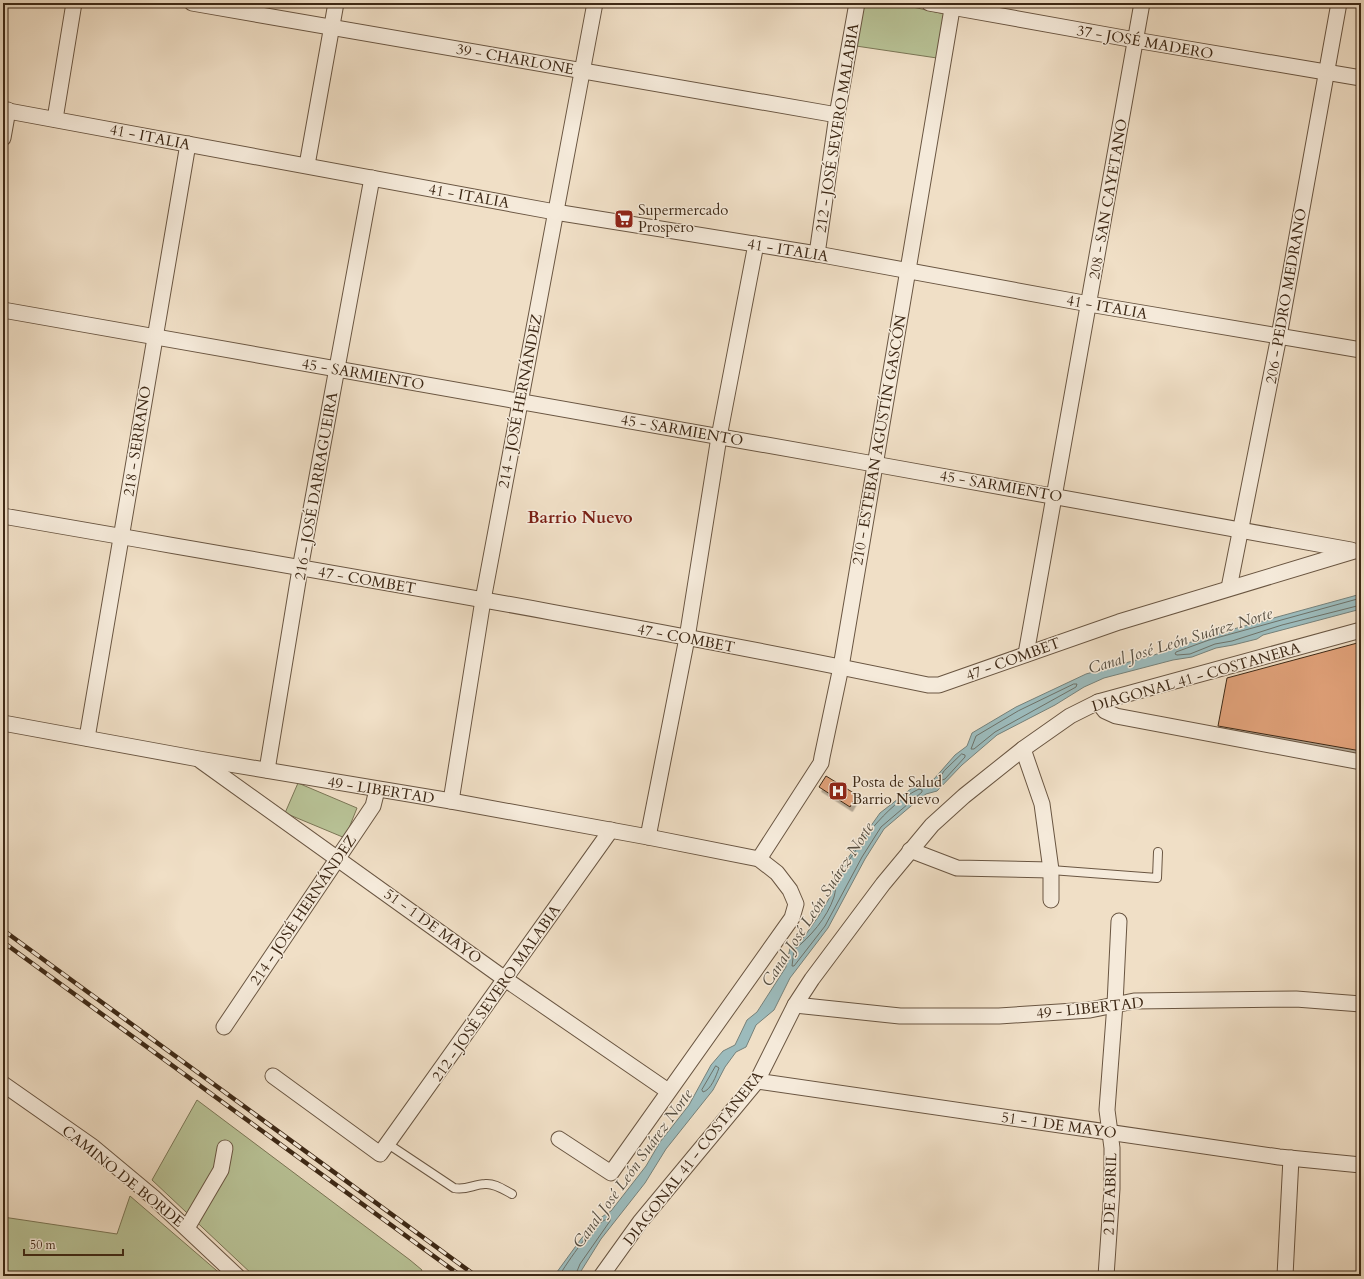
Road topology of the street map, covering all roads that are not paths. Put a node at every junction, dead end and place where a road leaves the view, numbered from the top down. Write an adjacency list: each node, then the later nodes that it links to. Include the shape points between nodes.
1 (74, 3): 17 (street)
2 (192, 3): 10 (street, 39 - CHARLONE)
3 (336, 3): 10 (street)
4 (595, 3): 12 (street, 214 - JOSÉ HERNÁNDEZ)
5 (857, 3): 16 (street, 212 - JOSÉ SEVERO MALABIA)
6 (929, 3): 9 (street, 37 - JOSÉ MADERO)
7 (1142, 3): 11 (street, 208 - SAN CAYETANO)
8 (1339, 3): 13 (street, 206 - PEDRO MEDRANO)
9 (952, 5): 11 (street, 37 - JOSÉ MADERO); 25 (street, 210 - ESTEBAN AGUSTÍN GASCÓN)
10 (332, 28): 12 (street, 39 - CHARLONE); 20 (street)
11 (1135, 40): 13 (street, 37 - JOSÉ MADERO); 26 (street, 208 - SAN CAYETANO)
12 (583, 71): 16 (street, 39 - CHARLONE); 22 (street, 214 - JOSÉ HERNÁNDEZ)
13 (1327, 72): 14 (street, 37 - JOSÉ MADERO); 29 (street, 206 - PEDRO MEDRANO)
14 (1361, 78)
15 (5, 110): 17 (street, 41 - ITALIA); 18 (street)
16 (837, 115): 24 (street, 212 - JOSÉ SEVERO MALABIA)
17 (56, 119): 19 (street, 41 - ITALIA)
18 (3, 138)
19 (188, 144): 20 (street, 41 - ITALIA); 28 (street, 218 - SERRANO)
20 (307, 165): 21 (street, 41 - ITALIA)
21 (372, 178): 22 (street, 41 - ITALIA); 31 (street, 216 - JOSÉ DARRAGUEIRA)
22 (555, 212): 23 (street, 41 - ITALIA); 32 (street, 214 - JOSÉ HERNÁNDEZ)
23 (756, 244): 24 (street, 41 - ITALIA); 33 (street)
24 (817, 254): 25 (street, 41 - ITALIA)
25 (908, 271): 26 (street, 41 - ITALIA); 34 (street, 210 - ESTEBAN AGUSTÍN GASCÓN)
26 (1089, 304): 29 (street, 41 - ITALIA); 35 (street, 208 - SAN CAYETANO)
27 (3, 310): 28 (street, 45 - SARMIENTO)
28 (154, 336): 31 (street, 45 - SARMIENTO); 38 (street, 218 - SERRANO)
29 (1279, 336): 30 (street, 41 - ITALIA); 37 (street, 206 - PEDRO MEDRANO)
30 (1361, 350)
31 (337, 370): 32 (street, 45 - SARMIENTO); 40 (street, 216 - JOSÉ DARRAGUEIRA)
32 (520, 401): 33 (street, 45 - SARMIENTO); 42 (street, 214 - JOSÉ HERNÁNDEZ)
33 (719, 437): 34 (street, 45 - SARMIENTO); 44 (street)
34 (874, 464): 35 (street, 45 - SARMIENTO); 46 (street, 210 - ESTEBAN AGUSTÍN GASCÓN)
35 (1055, 496): 37 (street, 45 - SARMIENTO); 45 (street, 208 - SAN CAYETANO)
36 (3, 516): 38 (street, 47 - COMBET)
37 (1241, 531): 39 (street, 45 - SARMIENTO); 41 (street, 206 - PEDRO MEDRANO)
38 (122, 537): 40 (street, 47 - COMBET); 49 (street, 218 - SERRANO)
39 (1357, 550): 41 (street, 47 - COMBET)
40 (300, 569): 42 (street, 47 - COMBET); 53 (street, 216 - JOSÉ DARRAGUEIRA)
41 (1229, 588): 45 (street, 47 - COMBET)
42 (483, 600): 44 (street, 47 - COMBET); 55 (street, 214 - JOSÉ HERNÁNDEZ)
43 (1361, 630): 47 (street, DIAGONAL 41 - COSTANERA)
44 (687, 638): 46 (street, 47 - COMBET); 57 (street)
45 (1026, 654): 46 (street, 47 - COMBET, via 939,686)
46 (841, 667): 61 (street, 210 - ESTEBAN AGUSTÍN GASCÓN, via 820,763)
47 (1098, 702): 50 (street, DIAGONAL 41 - COSTANERA, via 1070,716); 52 (street, via 1105,711 1116,716)
48 (3, 723): 49 (street, 49 - LIBERTAD)
49 (87, 738): 51 (street, 49 - LIBERTAD)
50 (1023, 749): 58 (street, DIAGONAL 41 - COSTANERA, via 964,796 932,825); 62 (street, via 1042,804)
51 (199, 759): 53 (street, 49 - LIBERTAD); 60 (street, 51 - 1 DE MAYO)
52 (1361, 762)
53 (267, 770): 54 (street, 49 - LIBERTAD)
54 (377, 790): 55 (street, 49 - LIBERTAD); 60 (street, 214 - JOSÉ HERNÁNDEZ, via 373,806)
55 (451, 801): 56 (street, 49 - LIBERTAD)
56 (611, 830): 57 (street, 49 - LIBERTAD); 65 (street, 212 - JOSÉ SEVERO MALABIA)
57 (648, 836): 61 (street, 49 - LIBERTAD)
58 (910, 850): 62 (street, via 957,868); 68 (street, DIAGONAL 41 - COSTANERA)
59 (1158, 852): 62 (lane, via 1157,878)
60 (338, 858): 65 (street, 51 - 1 DE MAYO); 69 (street, 214 - JOSÉ HERNÁNDEZ)
61 (759, 859): 73 (street, via 777,873 790,890 796,904 792,918)
62 (1051, 870): 63 (street)
63 (1051, 900)
64 (1119, 921): 66 (street, 2 DE ABRIL)
65 (505, 979): 73 (street, 51 - 1 DE MAYO); 77 (street, 212 - JOSÉ SEVERO MALABIA)
66 (1115, 1004): 67 (street, 49 - LIBERTAD, via 1134,1001 1240,999 1303,999); 68 (street, 49 - LIBERTAD, via 1090,1010 999,1016 900,1016); 74 (street, 2 DE ABRIL, via 1108,1110)
67 (1361, 1004)
68 (795, 1005): 71 (street, DIAGONAL 41 - COSTANERA)
69 (224, 1027)
70 (273, 1076): 77 (street)
71 (757, 1082): 74 (street, 51 - 1 DE MAYO); 82 (street, DIAGONAL 41 - COSTANERA, via 640,1222)
72 (3, 1084): 81 (street, CAMINO DE BORDE, via 93,1147)
73 (668, 1091): 75 (street, via 611,1173)
74 (1110, 1132): 78 (street, 51 - 1 DE MAYO); 84 (street, 2 DE ABRIL, via 1112,1189)
75 (559, 1139)
76 (225, 1148): 81 (street, via 221,1170)
77 (384, 1149): 80 (lane, via 454,1188 461,1190 485,1184 497,1186)
78 (1291, 1158): 79 (street, 51 - 1 DE MAYO); 85 (street)
79 (1361, 1165)
80 (512, 1194)
81 (187, 1228): 83 (street, CAMINO DE BORDE)
82 (603, 1275)
83 (238, 1276)
84 (1106, 1276)
85 (1285, 1276)

